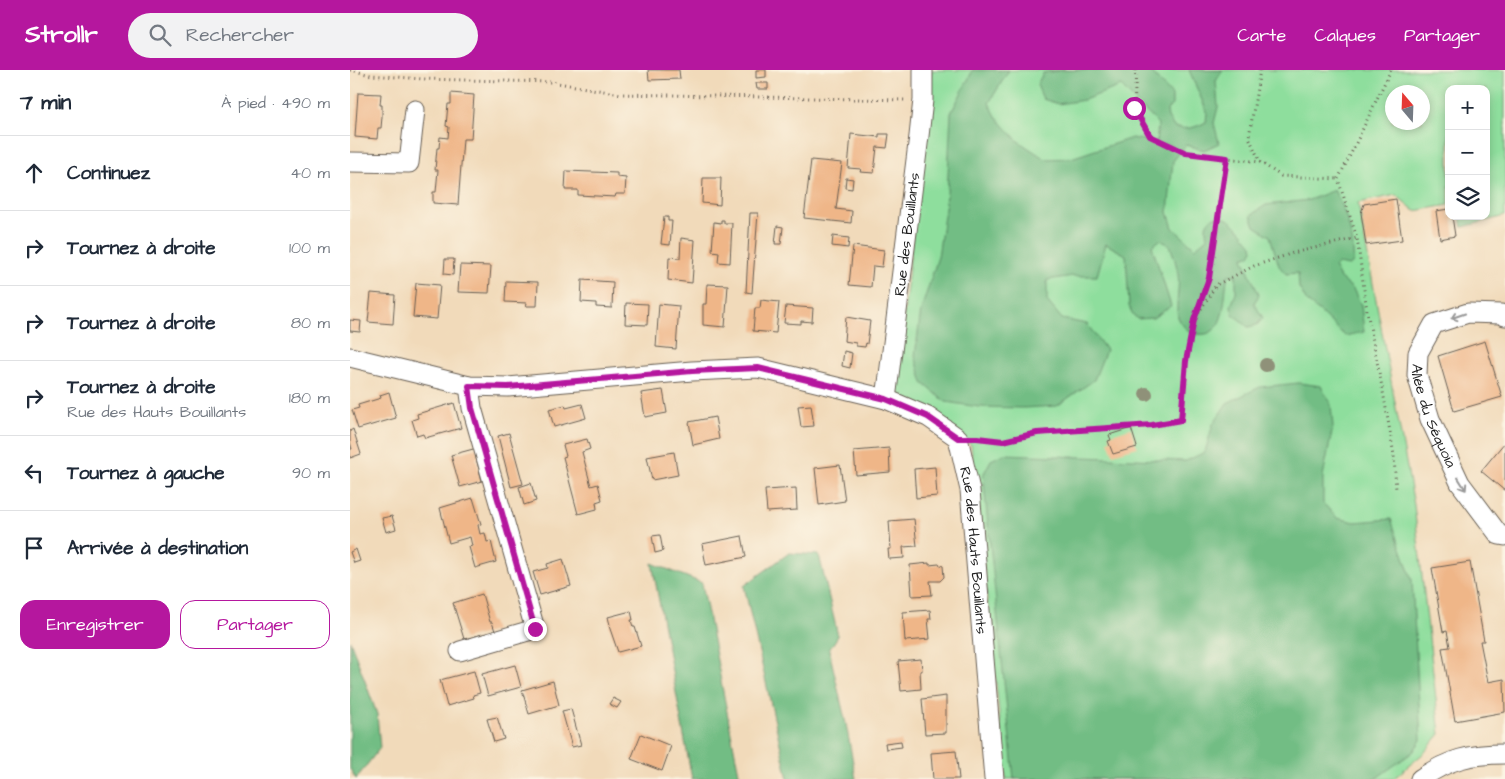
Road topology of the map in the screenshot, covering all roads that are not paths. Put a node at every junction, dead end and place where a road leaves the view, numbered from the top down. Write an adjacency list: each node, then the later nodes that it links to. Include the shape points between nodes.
1 (923, 70): 7 (street, Rue des Bouillants, via 923,100)
2 (415, 110): 3 (street, via 409,163)
3 (350, 162)
4 (1505, 316): 8 (street, Allée du Séquoia, one-way to 8, via 1468,313 1434,324 1418,354 1417,375 1430,419 1460,482 1499,535)
5 (350, 357): 6 (street)
6 (469, 386): 7 (street, via 508,387 758,368); 9 (street, via 472,408 535,629)
7 (886, 399): 11 (street, Rue des Hauts Bouillants, via 928,417 958,438 970,490)
8 (1505, 536)
9 (460, 651)
10 (1505, 754): 12 (street, via 1476,754 1454,760)
11 (994, 779)
12 (1420, 779)

